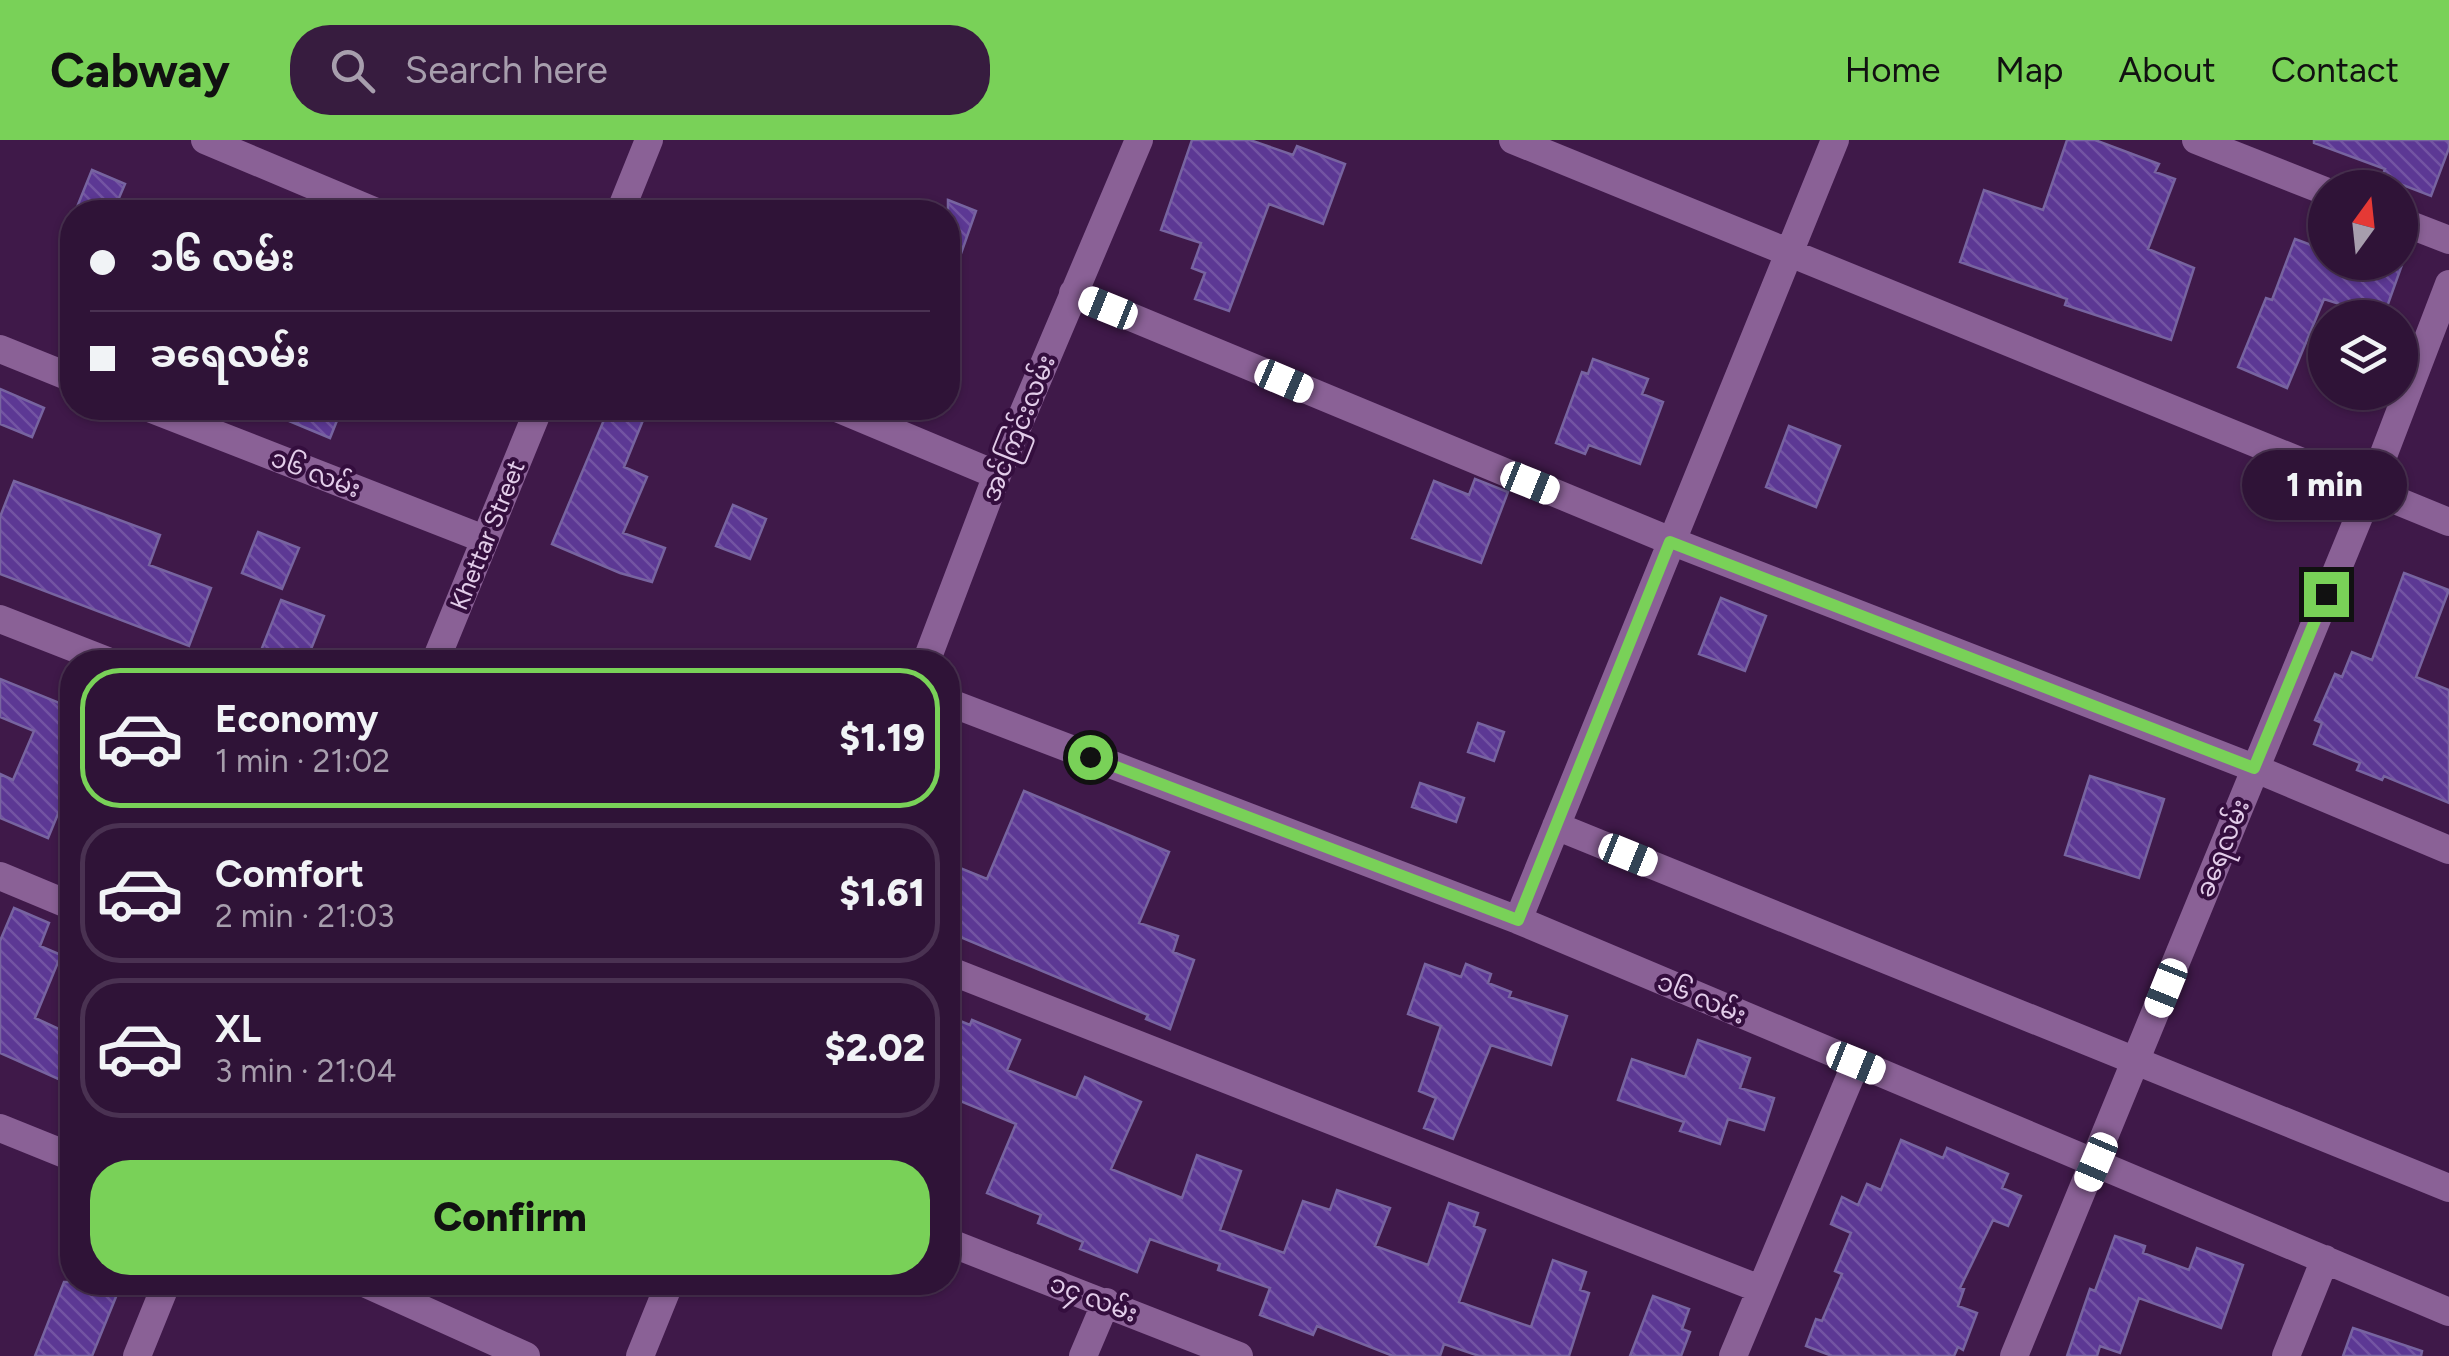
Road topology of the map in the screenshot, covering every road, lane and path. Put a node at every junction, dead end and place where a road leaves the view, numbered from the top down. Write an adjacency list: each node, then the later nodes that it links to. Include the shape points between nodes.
1 (205, 140): 8 (street)
2 (649, 140): 9 (street)
3 (1139, 140): 14 (street, အင်ကြင်းလမ်း)
4 (1513, 140): 12 (street)
5 (1835, 140): 12 (street)
6 (2196, 140): 7 (street)
7 (2308, 184)
8 (348, 200)
9 (625, 200)
10 (2418, 228): 11 (street)
11 (2449, 240)
12 (1788, 254): 21 (street); 24 (street)
13 (2449, 284): 21 (street, ခရေလမ်း)
14 (1073, 293): 20 (street, အင်ကြင်းလမ်း); 24 (street)
15 (0, 349): 16 (street)
16 (60, 373)
17 (179, 420): 23 (street, ၁၆ လမ်း)
18 (534, 420): 23 (street, Khettar Street)
19 (866, 420): 20 (street)
20 (997, 475): 28 (street, အင်ကြင်းလမ်း)
21 (2370, 490): 22 (street); 30 (street, ခရေလမ်း)
22 (2449, 522)
23 (484, 540): 27 (street, Khettar Street)
24 (1670, 542): 30 (street); 31 (street)
25 (0, 618): 26 (street)
26 (80, 650)
27 (440, 650)
28 (931, 650)
29 (960, 707): 35 (street, ၁၆ လမ်း)
30 (2254, 768): 32 (street); 37 (street, ခရေလမ်း)
31 (1556, 826): 35 (street); 37 (street)
32 (2449, 850)
33 (0, 876): 34 (street)
34 (60, 901)
35 (1518, 920): 38 (street, ၁၆ လမ်း)
36 (960, 975): 45 (street)
37 (2137, 1061): 41 (street, ခရေလမ်း); 42 (street)
38 (1856, 1063): 41 (street, ၁၆ လမ်း); 45 (street)
39 (0, 1128): 40 (street)
40 (60, 1153)
41 (2096, 1162): 44 (street, ၁၆ လမ်း); 57 (street, ခရေလမ်း)
42 (2449, 1188)
43 (960, 1247): 49 (street, ၁၄ လမ်း)
44 (2324, 1260): 50 (street, ၁၆ လမ်း); 58 (street)
45 (1760, 1289): 56 (street)
46 (162, 1295): 51 (street)
47 (391, 1295): 52 (street)
48 (665, 1295): 53 (street)
49 (1106, 1302): 54 (street); 55 (street, ၁၄ လမ်း)
50 (2449, 1312)
51 (137, 1356)
52 (526, 1356)
53 (640, 1356)
54 (1084, 1356)
55 (1240, 1356)
56 (1733, 1356)
57 (2014, 1356)
58 (2286, 1356)

